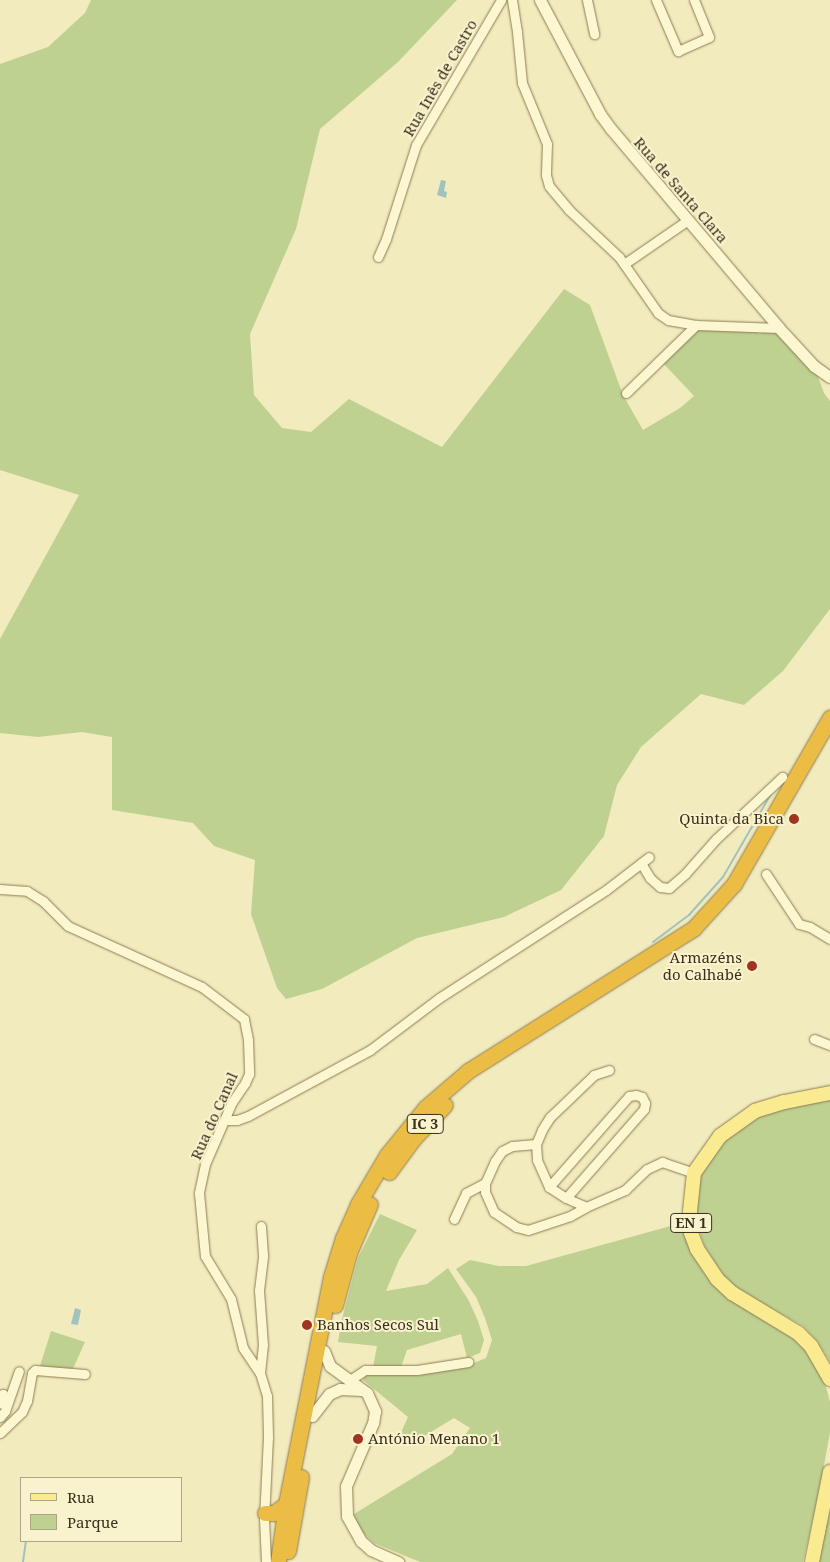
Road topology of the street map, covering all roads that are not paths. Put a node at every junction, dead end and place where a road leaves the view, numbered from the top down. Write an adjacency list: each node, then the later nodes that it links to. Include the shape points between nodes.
1 (501, 0): 9 (street, Rua Inês de Castro, via 416,145)
2 (512, 0): 10 (street, via 522,83 547,144 549,186)
3 (540, 0): 8 (street, Rua de Santa Clara, via 600,114)
4 (587, 0): 7 (street)
5 (656, 0): 6 (street, via 678,50 709,36)
6 (694, 0)
7 (594, 34)
8 (688, 220): 10 (street); 12 (street, Rua de Santa Clara)
9 (378, 257)
10 (624, 264): 11 (street, via 658,313 668,320)
11 (696, 325): 12 (street); 14 (street)
12 (779, 328): 13 (street, Rua de Santa Clara, via 814,366)
13 (830, 377)
14 (626, 392)
15 (830, 718): 50 (highway, IC 3, via 734,884 700,923 468,1071 425,1108 387,1155 358,1204 331,1277)
16 (830, 738): 36 (highway, IC 3, via 741,890 700,935 475,1079 432,1116 396,1161 368,1208 349,1253)
17 (782, 777): 19 (street, via 669,888 660,887)
18 (649, 857): 19 (street)
19 (641, 863): 27 (street, via 606,890 439,998 370,1050 248,1116)
20 (766, 874): 22 (street, via 800,924)
21 (0, 888): 27 (street, Rua do Canal, via 27,892 43,901 68,926 202,987 244,1019 249,1074)
22 (830, 939)
23 (814, 1039): 24 (street)
24 (830, 1045)
25 (609, 1070): 28 (street, via 594,1075 550,1117)
26 (830, 1093): 29 (main road, EN 1, via 784,1102 741,1120 720,1136)
27 (224, 1120): 39 (street, Rua do Canal, via 206,1164 199,1193 205,1256 230,1300 243,1348)
28 (536, 1144): 30 (street, via 512,1146 502,1151); 31 (street, via 536,1160)
29 (694, 1173): 33 (street, via 662,1162 647,1169 625,1190); 41 (main road, EN 1, via 692,1232 706,1264 732,1293 798,1333 811,1346)
30 (485, 1183): 33 (street, via 494,1212 516,1227 528,1230); 34 (street, via 466,1193)
31 (549, 1187): 32 (street); 32 (street, via 629,1096 642,1097 644,1110)
32 (566, 1198): 33 (street)
33 (586, 1208)
34 (454, 1218)
35 (261, 1226): 39 (street, via 259,1290 263,1345)
36 (324, 1350): 42 (street, via 330,1366); 46 (highway, IC 3)
37 (468, 1362): 42 (street, via 417,1370 364,1370)
38 (19, 1371): 47 (street, via 5,1412)
39 (260, 1373): 51 (street, Rua do Canal, via 267,1396)
40 (85, 1374): 48 (street, via 35,1370 22,1412)
41 (830, 1378)
42 (350, 1380): 43 (street)
43 (361, 1390): 46 (street, via 340,1389 329,1394); 56 (street, via 372,1400 375,1411 346,1486 345,1510 354,1533 361,1541 371,1550)
44 (0, 1395): 45 (street, via 3,1394)
45 (0, 1404)
46 (312, 1416): 55 (highway, IC 3)
47 (0, 1417)
48 (0, 1433)
49 (830, 1472): 57 (main road)
50 (286, 1504): 51 (highway); 52 (highway, IC 3)
51 (265, 1516): 52 (highway); 53 (street, Rua do Canal)
52 (281, 1529): 54 (highway, IC 3)
53 (266, 1562)
54 (278, 1562)
55 (287, 1562)
56 (398, 1562)
57 (812, 1562)

